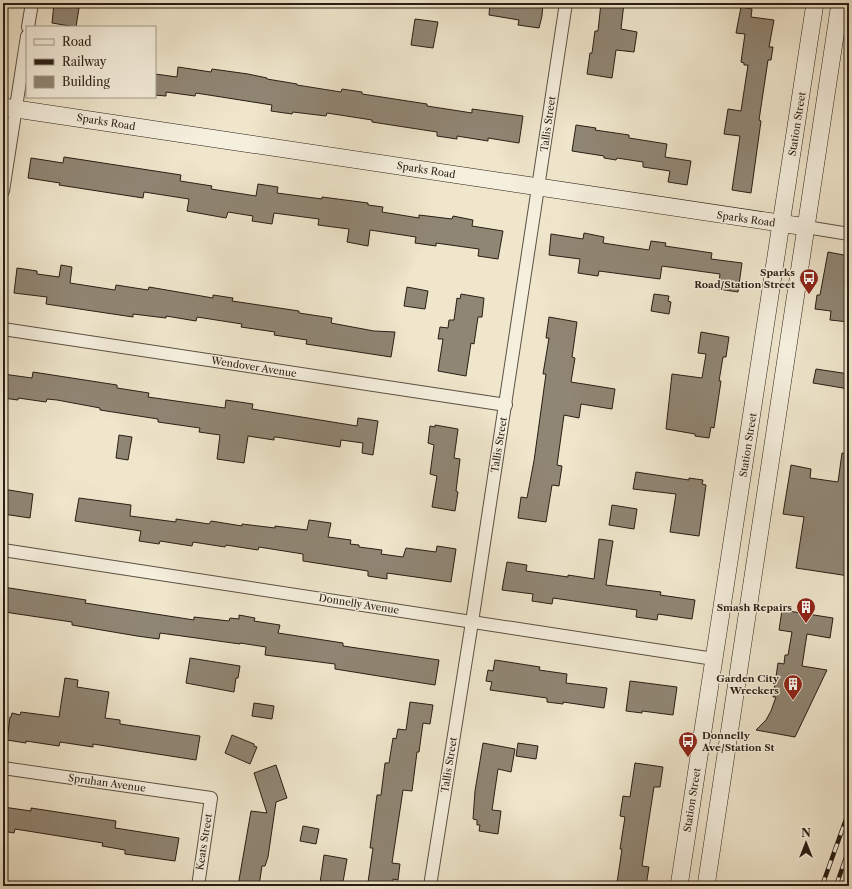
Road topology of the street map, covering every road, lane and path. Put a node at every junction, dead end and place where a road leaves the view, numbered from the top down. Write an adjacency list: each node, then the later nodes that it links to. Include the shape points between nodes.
1 (32, 3): 5 (street)
2 (566, 3): 8 (street, Tallis Street)
3 (815, 3): 10 (main road, Station Street)
4 (840, 3): 11 (main road)
5 (28, 26)
6 (26, 40): 7 (street)
7 (9, 108): 8 (main road, Sparks Road); 9 (street)
8 (538, 188): 10 (main road, Sparks Road); 14 (street, Tallis Street)
9 (3, 191)
10 (782, 224): 11 (main road, Sparks Road); 17 (main road, Station Street)
11 (806, 227): 12 (street, Sparks Road); 23 (main road)
12 (849, 234)
13 (3, 329): 14 (street, Wendover Avenue)
14 (506, 405): 16 (street, Tallis Street)
15 (3, 550): 16 (street, Donnelly Avenue)
16 (472, 622): 17 (street, Donnelly Avenue); 21 (street, Tallis Street)
17 (714, 659): 22 (main road, Station Street)
18 (3, 768): 19 (street, Spruhan Avenue)
19 (211, 798): 20 (street, Keats Street)
20 (198, 886)
21 (430, 886)
22 (679, 886)
23 (706, 886)

